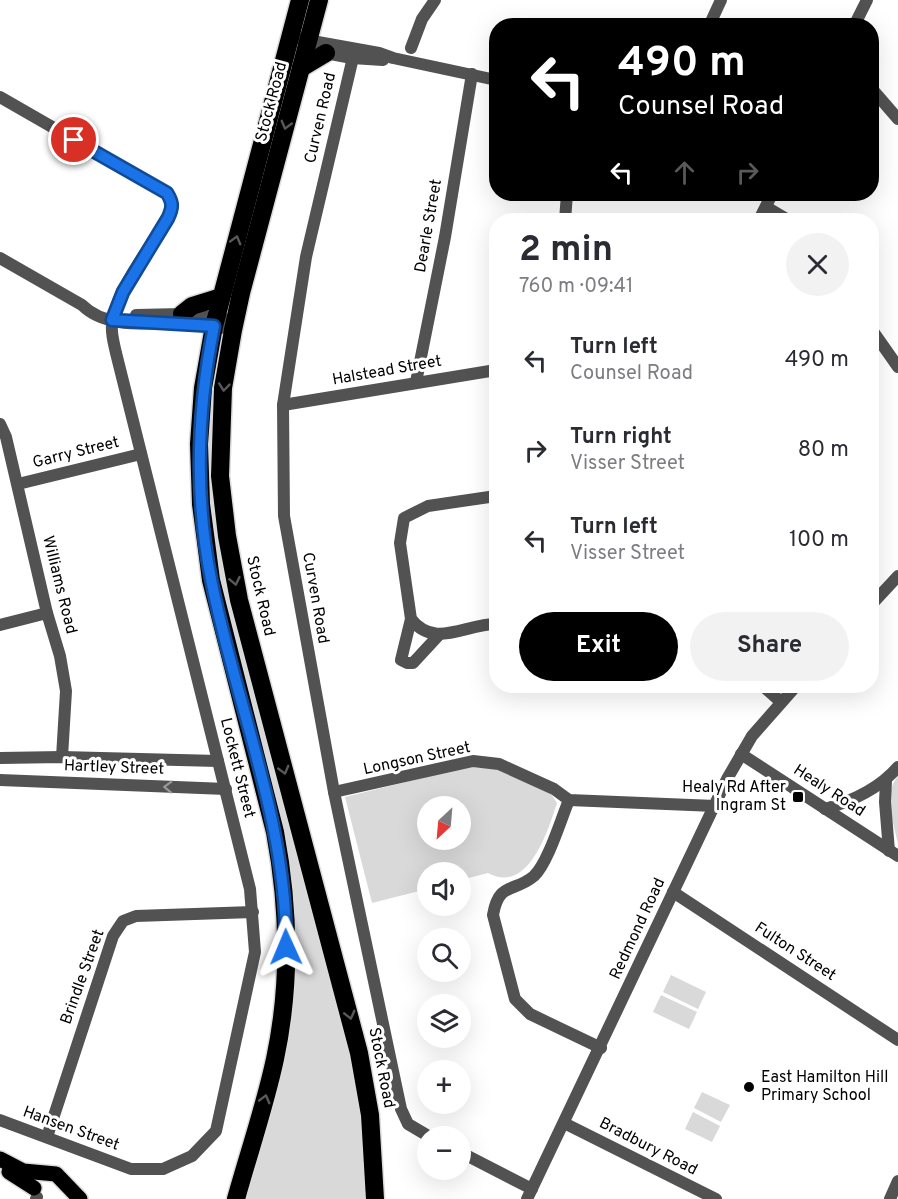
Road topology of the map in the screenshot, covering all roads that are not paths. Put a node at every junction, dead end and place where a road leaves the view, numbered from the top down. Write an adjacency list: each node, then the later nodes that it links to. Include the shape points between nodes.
1 (300, 0): 8 (highway, Stock Road)
2 (319, 0): 8 (highway, Stock Road)
3 (435, 0): 9 (street, via 422,19)
4 (721, 0): 6 (street)
5 (867, 0): 7 (street)
6 (713, 18)
7 (859, 18)
8 (298, 43): 10 (street); 11 (street); 12 (highway, Stock Road); 23 (highway, Stock Road, one-way to 8)
9 (411, 48)
10 (326, 53): 11 (street); 12 (highway)
11 (354, 53): 13 (street, via 380,61 393,58); 32 (street, Curven Road, via 306,257)
12 (301, 68): 27 (highway, Stock Road, one-way to 27)
13 (472, 74): 14 (street); 31 (street, Dearle Street)
14 (489, 78)
15 (879, 96): 17 (street)
16 (0, 97): 25 (street, via 167,193 172,201 168,218 123,292)
17 (898, 119)
18 (769, 201): 19 (street)
19 (766, 207): 20 (street); 21 (street)
20 (763, 213)
21 (776, 213)
22 (0, 258): 25 (street, via 82,305)
23 (221, 297): 24 (highway, via 192,306); 26 (highway, Stock Road)
24 (182, 314): 25 (street); 26 (street)
25 (114, 317): 26 (street); 34 (street, Lockett Street, via 116,353)
26 (215, 322): 27 (street); 80 (highway, Stock Road, one-way to 26, via 277,1049 286,931 275,832 218,607 203,528 199,435)
27 (234, 325): 81 (highway, Stock Road, one-way to 81, via 223,388 220,448 229,547 249,638 359,1053 370,1115)
28 (879, 340): 29 (street)
29 (898, 367)
30 (489, 371): 31 (street, Halstead Street)
31 (416, 382): 32 (street, Halstead Street)
32 (283, 405): 55 (street, Curven Road, via 284,516)
33 (0, 423): 35 (street, Williams Road)
34 (141, 454): 35 (street, Garry Street); 50 (street, Lockett Street)
35 (18, 484): 39 (street, Williams Road)
36 (489, 497): 40 (street, via 428,506 404,518 400,543)
37 (898, 576): 38 (street)
38 (879, 596)
39 (47, 613): 42 (street); 48 (street, Williams Road, via 66,691)
40 (411, 619): 43 (street, via 419,629); 43 (street, via 401,660 413,663)
41 (489, 624): 43 (street)
42 (0, 625)
43 (438, 636)
44 (771, 693): 46 (street)
45 (789, 693): 46 (street, Redmond Road)
46 (781, 702): 47 (street, Redmond Road)
47 (741, 754): 57 (street, Redmond Road); 58 (street, Healy Road)
48 (62, 757): 49 (street, Hartley Street); 50 (street, Hartley Street)
49 (0, 758)
50 (218, 761): 54 (street, Lockett Street)
51 (898, 767): 53 (street)
52 (0, 780): 54 (street, Hartley Street, one-way to 52)
53 (886, 781): 58 (street, via 852,800); 59 (street, via 885,802)
54 (226, 789): 61 (street, Lockett Street)
55 (334, 792): 56 (street, Longson Street, via 474,761 500,764); 66 (street, Curven Road, via 401,1109 408,1124)
56 (569, 800): 57 (street, Longson Street); 63 (street, via 542,866 533,877 504,891 495,902 493,915 515,999 530,1014)
57 (715, 806): 60 (street, Redmond Road)
58 (825, 808): 59 (street, Healy Road)
59 (894, 854)
60 (673, 891): 62 (street, Fulton Street); 63 (street, Redmond Road)
61 (253, 912): 67 (street, Brindle Street, via 136,916 123,921 113,936); 71 (street, Lockett Street, via 255,952 216,1131 192,1156 163,1169)
62 (898, 1040)
63 (601, 1048): 65 (street, Redmond Road)
64 (0, 1120): 67 (street, Hansen Street)
65 (564, 1123): 75 (street, Bradbury Road); 76 (street, Redmond Road)
66 (417, 1129)
67 (47, 1137): 71 (street, Hansen Street)
68 (0, 1159): 72 (main road, via 23,1171)
69 (471, 1159): 76 (street)
70 (0, 1168): 77 (main road)
71 (131, 1169)
72 (43, 1174): 74 (main road, via 56,1174); 77 (main road, via 36,1179)
73 (898, 1181): 84 (street)
74 (64, 1183): 78 (main road); 79 (main road)
75 (690, 1186): 82 (street); 83 (street, Bradbury Road)
76 (530, 1194)
77 (37, 1196)
78 (60, 1199)
79 (80, 1199)
80 (236, 1199)
81 (375, 1199)
82 (684, 1199)
83 (716, 1199)
84 (890, 1199)

